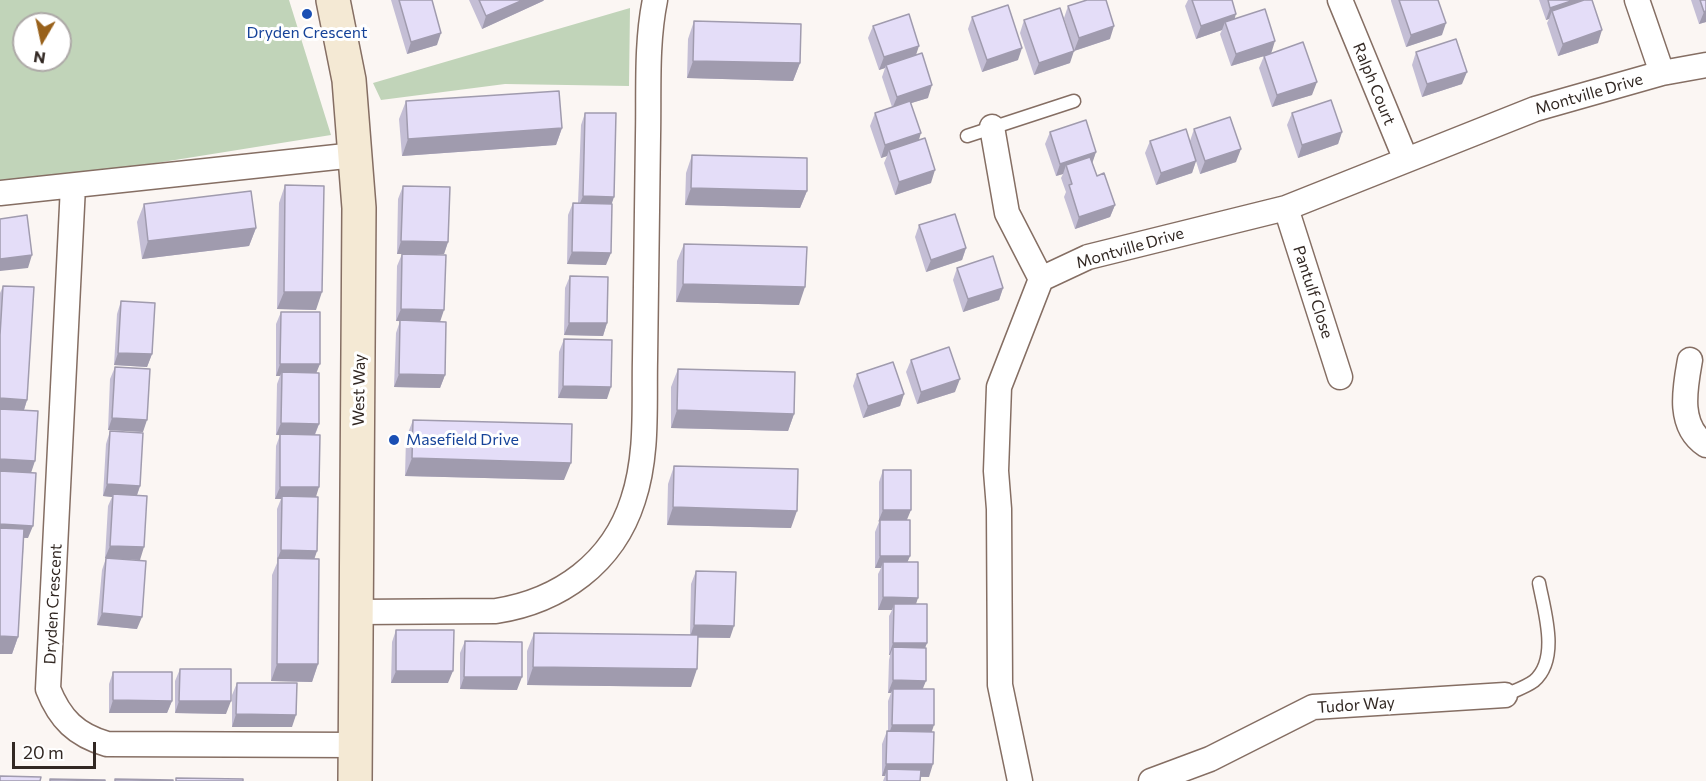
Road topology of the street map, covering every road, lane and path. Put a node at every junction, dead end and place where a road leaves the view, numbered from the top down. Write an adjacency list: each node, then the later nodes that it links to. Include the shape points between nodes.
1 (333, 0): 10 (street, West Way, via 349,80)
2 (655, 0): 20 (street, via 648,95 644,437 633,500 621,528 606,551 566,589 517,608)
3 (1637, 0): 6 (street)
4 (1342, 4): 11 (street, Ralph Court)
5 (1706, 65): 6 (street, Montville Drive)
6 (1662, 73): 11 (street, Montville Drive, via 1535,109)
7 (1074, 101): 8 (lane)
8 (992, 127): 9 (lane); 15 (street, via 1007,213)
9 (967, 136)
10 (355, 155): 12 (street); 20 (street, West Way, via 360,318)
11 (1406, 160): 14 (street, Montville Drive)
12 (73, 186): 13 (street); 22 (street, Dryden Crescent, via 48,689 56,710 68,725 89,739 107,744)
13 (0, 193)
14 (1286, 208): 15 (street, Montville Drive, via 1088,257); 17 (street, Pantulf Close)
15 (1041, 279): 24 (street, via 999,387 996,471 1000,684)
16 (1690, 360): 18 (street, via 1684,389 1685,415)
17 (1340, 377)
18 (1706, 445)
19 (1539, 583): 21 (lane, via 1550,641 1544,662 1533,681)
20 (357, 612): 22 (street, West Way)
21 (1505, 695): 25 (street, Tudor Way, via 1313,706 1210,759)
22 (355, 745): 23 (street, West Way)
23 (355, 781)
24 (1020, 781)
25 (1150, 781)

